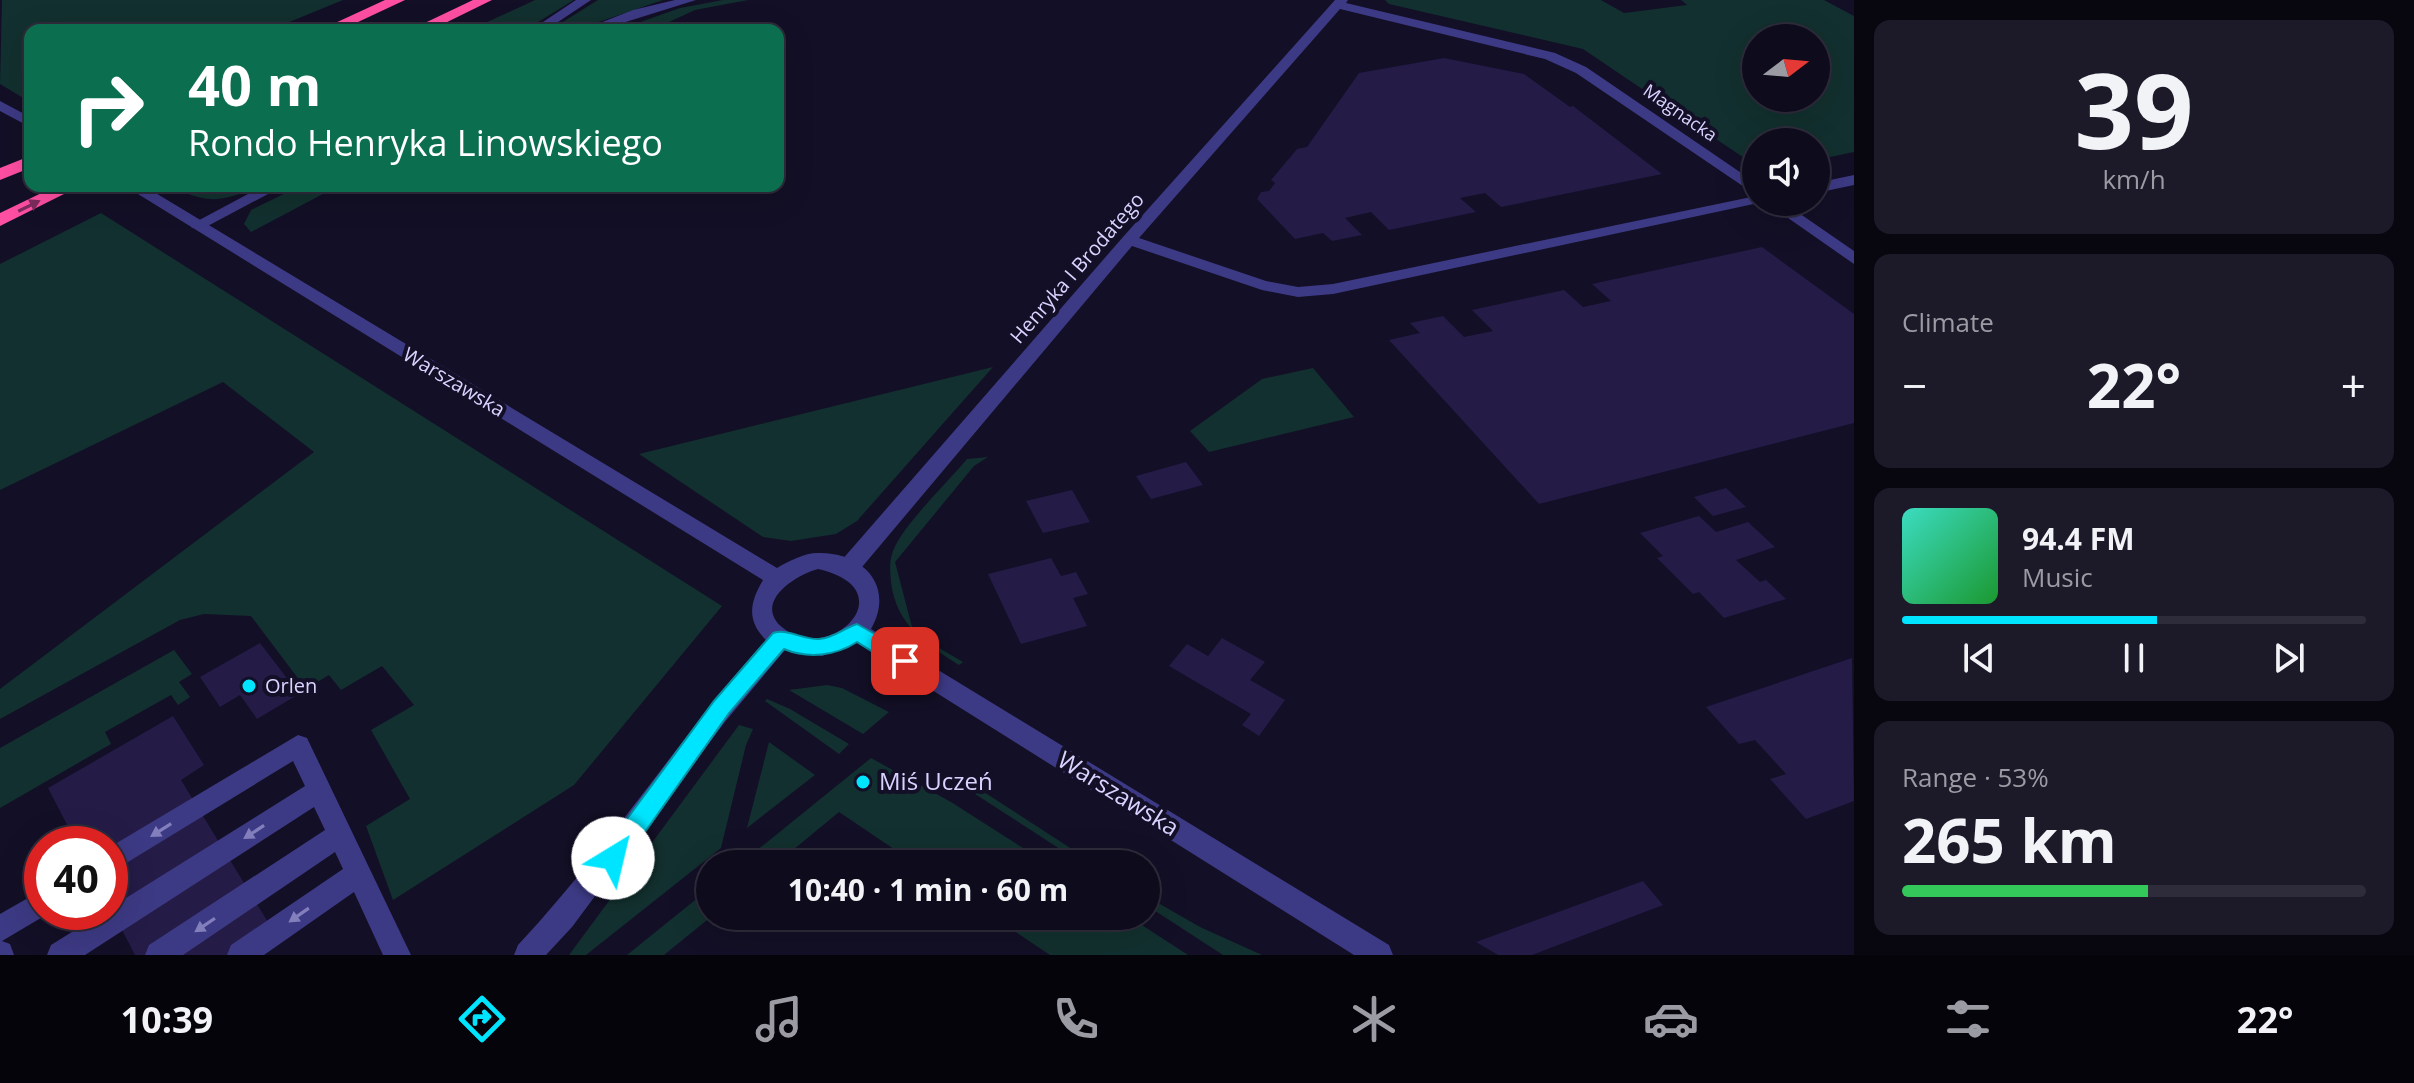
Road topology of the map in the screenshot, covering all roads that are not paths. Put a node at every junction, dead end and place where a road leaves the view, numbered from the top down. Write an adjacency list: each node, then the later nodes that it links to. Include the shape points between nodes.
1 (398, 0): 6 (highway)
2 (485, 0): 7 (highway)
3 (585, 0): 8 (street)
4 (690, 0): 9 (street)
5 (1340, 3): 12 (street, Magnacka, via 1550,56 1581,70); 22 (street, Henryka I Brodatego)
6 (342, 24)
7 (431, 24)
8 (547, 24)
9 (605, 24)
10 (3, 110): 11 (street)
11 (24, 120)
12 (1742, 180)
13 (1854, 180): 14 (street)
14 (1830, 185)
15 (58, 192): 20 (highway, one-way to 15)
16 (143, 192): 21 (street, Warszawska)
17 (263, 192): 21 (street)
18 (1742, 204): 22 (street, via 1298,292)
19 (1793, 216): 23 (street)
20 (0, 220)
21 (198, 225): 25 (street, Warszawska)
22 (1129, 240): 24 (street, Henryka I Brodatego)
23 (1854, 259)
24 (849, 567): 25 (street, via 802,563); 26 (street, via 873,597 867,621)
25 (775, 577): 27 (street, via 764,592 761,609 767,626)
26 (857, 632): 27 (street, via 820,647); 39 (street, Warszawska)
27 (781, 638): 38 (street, via 721,707 613,858)
28 (319, 790): 29 (street); 30 (street, one-way to 30, via 298,745); 34 (street, one-way to 34)
29 (340, 835): 31 (street); 35 (street, one-way to 35)
30 (128, 850)
31 (357, 875): 36 (street, one-way to 36); 37 (street)
32 (24, 914): 33 (street)
33 (0, 929)
34 (61, 955)
35 (159, 955)
36 (241, 955)
37 (397, 955)
38 (528, 955)
39 (1379, 955)

